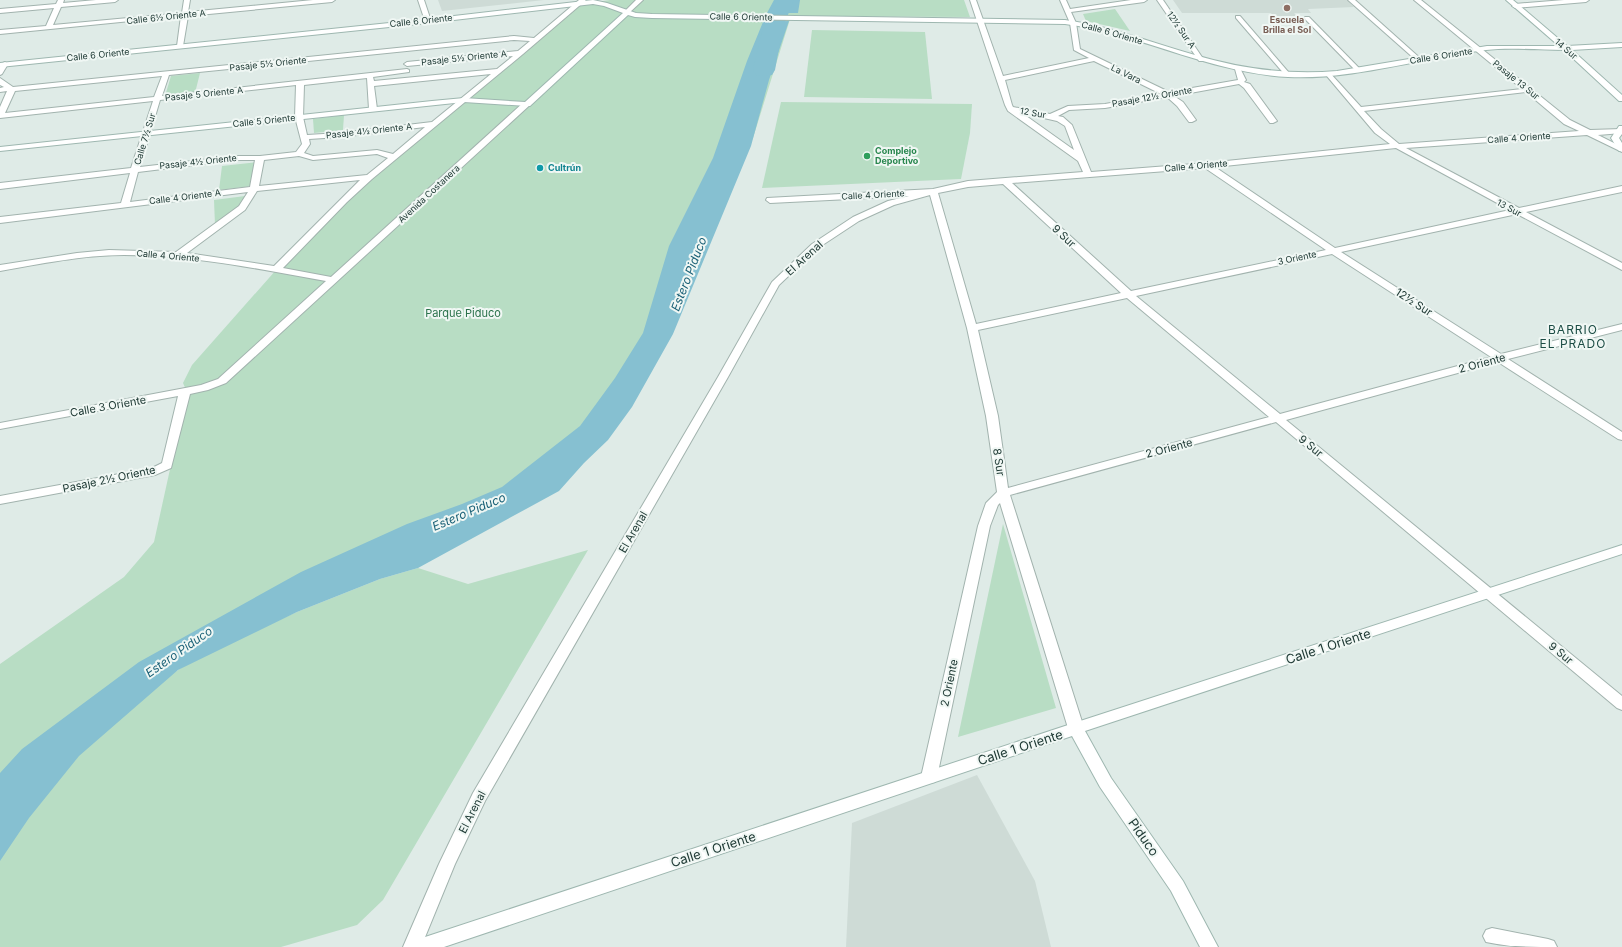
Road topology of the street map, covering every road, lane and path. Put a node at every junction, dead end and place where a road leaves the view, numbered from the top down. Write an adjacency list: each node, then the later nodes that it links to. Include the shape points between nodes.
1 (115, 0): 18 (street)
2 (187, 0): 23 (street)
3 (332, 0): 23 (street, Calle 6½ Oriente A)
4 (422, 0): 27 (street)
5 (605, 0): 17 (street)
6 (640, 0): 22 (street, Avenida Costanera)
7 (973, 0): 26 (street, 12 Sur)
8 (1062, 0): 21 (street)
9 (1144, 0): 15 (street)
10 (1160, 0): 39 (street, 12½ Sur A)
11 (1351, 0): 40 (street)
12 (1416, 0): 36 (street, Pasaje 13 Sur)
13 (1509, 0): 19 (street, 14 Sur)
14 (1586, 0): 19 (street)
15 (1127, 1): 21 (street)
16 (581, 2): 17 (street, Calle 6 Oriente); 27 (street, Calle 6 Oriente); 31 (street)
17 (593, 2): 22 (street, Calle 6 Oriente)
18 (60, 3): 20 (street); 29 (street)
19 (1515, 6): 34 (street, 14 Sur)
20 (0, 11)
21 (1068, 11): 28 (street)
22 (627, 12): 26 (street, Calle 6 Oriente, via 652,16); 64 (street, Avenida Costanera)
23 (185, 15): 29 (street, Calle 6½ Oriente A); 33 (street)
24 (1238, 17): 49 (street)
25 (1307, 18): 44 (street)
26 (980, 20): 28 (street, Calle 6 Oriente); 51 (street, 12 Sur)
27 (428, 21): 33 (street, Calle 6 Oriente)
28 (1073, 22): 38 (street, La Vara, via 1077,50); 39 (street, Calle 6 Oriente, via 1104,29)
29 (48, 28): 30 (street, Calle 6½ Oriente A)
30 (0, 32)
31 (536, 40): 35 (street, Pasaje 5½ Oriente, via 514,38); 37 (street)
32 (1622, 45): 34 (street)
33 (180, 46): 41 (street, Calle 6 Oriente)
34 (1566, 48): 36 (street, via 1505,47); 63 (street, 14 Sur)
35 (404, 50): 42 (street); 47 (street, Pasaje 5½ Oriente)
36 (1479, 50): 40 (street, Calle 6 Oriente); 59 (street, Pasaje 13 Sur)
37 (521, 53): 42 (street, Pasaje 5½ Oriente A); 45 (street)
38 (1095, 59): 51 (street); 60 (street, La Vara)
39 (1201, 60): 43 (street, Calle 6 Oriente)
40 (1419, 60): 44 (street, Calle 6 Oriente)
41 (3, 64): 46 (street)
42 (407, 68): 50 (street, Pasaje 5 Oriente A); 53 (street)
43 (1238, 69): 49 (street, Calle 6 Oriente); 54 (street, via 1242,80)
44 (1358, 70): 48 (street, Calle 6 Oriente)
45 (500, 71): 53 (street); 62 (street)
46 (0, 73)
47 (166, 74): 57 (street, Pasaje 5½ Oriente); 61 (street, Calle 7½ Sur)
48 (1328, 74): 49 (street, Calle 6 Oriente); 65 (street)
49 (1288, 75)
50 (370, 76): 55 (street, Pasaje 5 Oriente A); 56 (street)
51 (1000, 78): 67 (street, 12 Sur)
52 (0, 80): 57 (street)
53 (409, 80): 56 (street)
54 (1240, 82): 60 (street, Pasaje 12½ Oriente); 72 (street, via 1247,86)
55 (300, 84): 61 (street, Pasaje 5 Oriente A); 70 (street)
56 (370, 84): 66 (street)
57 (12, 89): 58 (street, Pasaje 5½ Oriente); 68 (street)
58 (0, 90)
59 (1529, 90): 65 (street); 76 (street, Pasaje 13 Sur, via 1567,122)
60 (1167, 94): 69 (street, Pasaje 12½ Oriente, via 1105,106 1073,108); 71 (street, La Vara, via 1180,104)
61 (157, 99): 68 (street, Pasaje 5 Oriente A); 75 (street, Calle 7½ Sur)
62 (464, 100): 64 (street, Calle 5 Oriente); 66 (street, Calle 5 Oriente); 73 (street)
63 (1622, 100)
64 (527, 104): 103 (street, Avenida Costanera)
65 (1359, 108): 78 (street, via 1378,131)
66 (373, 109): 70 (street, Calle 5 Oriente)
67 (1011, 109): 69 (street, 12 Sur); 84 (street)
68 (0, 115)
69 (1051, 116): 84 (street, 12 Sur, via 1068,125)
70 (299, 117): 75 (street, Calle 5 Oriente); 77 (street)
71 (1192, 120)
72 (1273, 121)
73 (434, 124): 77 (street, Pasaje 4½ Oriente A); 82 (street)
74 (1621, 130): 76 (street, Calle 4 Oriente); 79 (street, via 1615,138)
75 (145, 133): 80 (street, Calle 5 Oriente); 86 (street, Calle 7½ Sur)
76 (1586, 133): 78 (street, Calle 4 Oriente); 79 (street, Pasaje 13 Sur)
77 (304, 137): 81 (street, via 306,144)
78 (1397, 146): 85 (street, Calle 4 Oriente); 96 (street, 13 Sur)
79 (1622, 149)
80 (0, 150)
81 (299, 154): 82 (street, Pasaje 4½ Oriente, via 313,158 377,152); 83 (street, Pasaje 4½ Oriente)
82 (395, 157): 88 (street)
83 (260, 158): 86 (street, Pasaje 4½ Oriente, via 236,158); 91 (street)
84 (1081, 159): 87 (street, 12 Sur)
85 (1207, 165): 87 (street, Calle 4 Oriente); 98 (street, 12½ Sur)
86 (135, 169): 90 (street, Pasaje 4½ Oriente); 95 (street, Calle 7½ Sur)
87 (1088, 175): 89 (street, Calle 4 Oriente)
88 (369, 177): 91 (street, Calle 4 Oriente A); 102 (street)
89 (1006, 182): 93 (street, Calle 4 Oriente, via 968,184); 104 (street, 9 Sur)
90 (0, 186)
91 (254, 189): 95 (street, Calle 4 Oriente A); 99 (street, via 242,208)
92 (1622, 189): 96 (street, 3 Oriente)
93 (933, 192): 94 (street, Calle 4 Oriente); 106 (street, 8 Sur); 121 (street, El Arenal, via 891,204 856,219 815,246 775,284 479,798 444,870)
94 (770, 200)
95 (125, 204): 97 (street, Calle 4 Oriente A)
96 (1516, 212): 98 (street, 3 Oriente); 100 (street, 13 Sur)
97 (0, 220)
98 (1334, 251): 104 (street, 3 Oriente); 107 (street, 12½ Sur)
99 (178, 254): 101 (street, Calle 4 Oriente, via 123,252); 102 (street, Calle 4 Oriente)
100 (1622, 267)
101 (0, 268)
102 (276, 270): 103 (street, Calle 4 Oriente)
103 (334, 280): 108 (street, Avenida Costanera, via 228,376)
104 (1128, 294): 106 (street, 3 Oriente); 110 (street, 9 Sur)
105 (1622, 327): 107 (street, 2 Oriente)
106 (972, 328): 113 (street, 8 Sur, via 992,416)
107 (1500, 358): 110 (street, 2 Oriente); 112 (street, 12½ Sur)
108 (215, 384): 109 (street, Calle 3 Oriente)
109 (186, 391): 111 (street, Calle 3 Oriente); 114 (street, Pasaje 2½ Oriente, via 167,465 155,471)
110 (1278, 418): 113 (street, 2 Oriente); 116 (street, 9 Sur)
111 (0, 426)
112 (1622, 437)
113 (1003, 493): 118 (street, 8 Sur); 119 (street, 2 Oriente, via 992,503 984,526)
114 (0, 500)
115 (1622, 549): 116 (street, Calle 1 Oriente)
116 (1489, 593): 117 (street, 9 Sur); 118 (street, Calle 1 Oriente)
117 (1622, 704)
118 (1076, 728): 119 (street, Calle 1 Oriente); 123 (street, Piduco, via 1098,770 1177,885)
119 (929, 777): 122 (street, Calle 1 Oriente)
120 (1492, 936): 124 (street)
121 (412, 947)
122 (419, 947)
123 (1209, 947)
124 (1548, 947)

